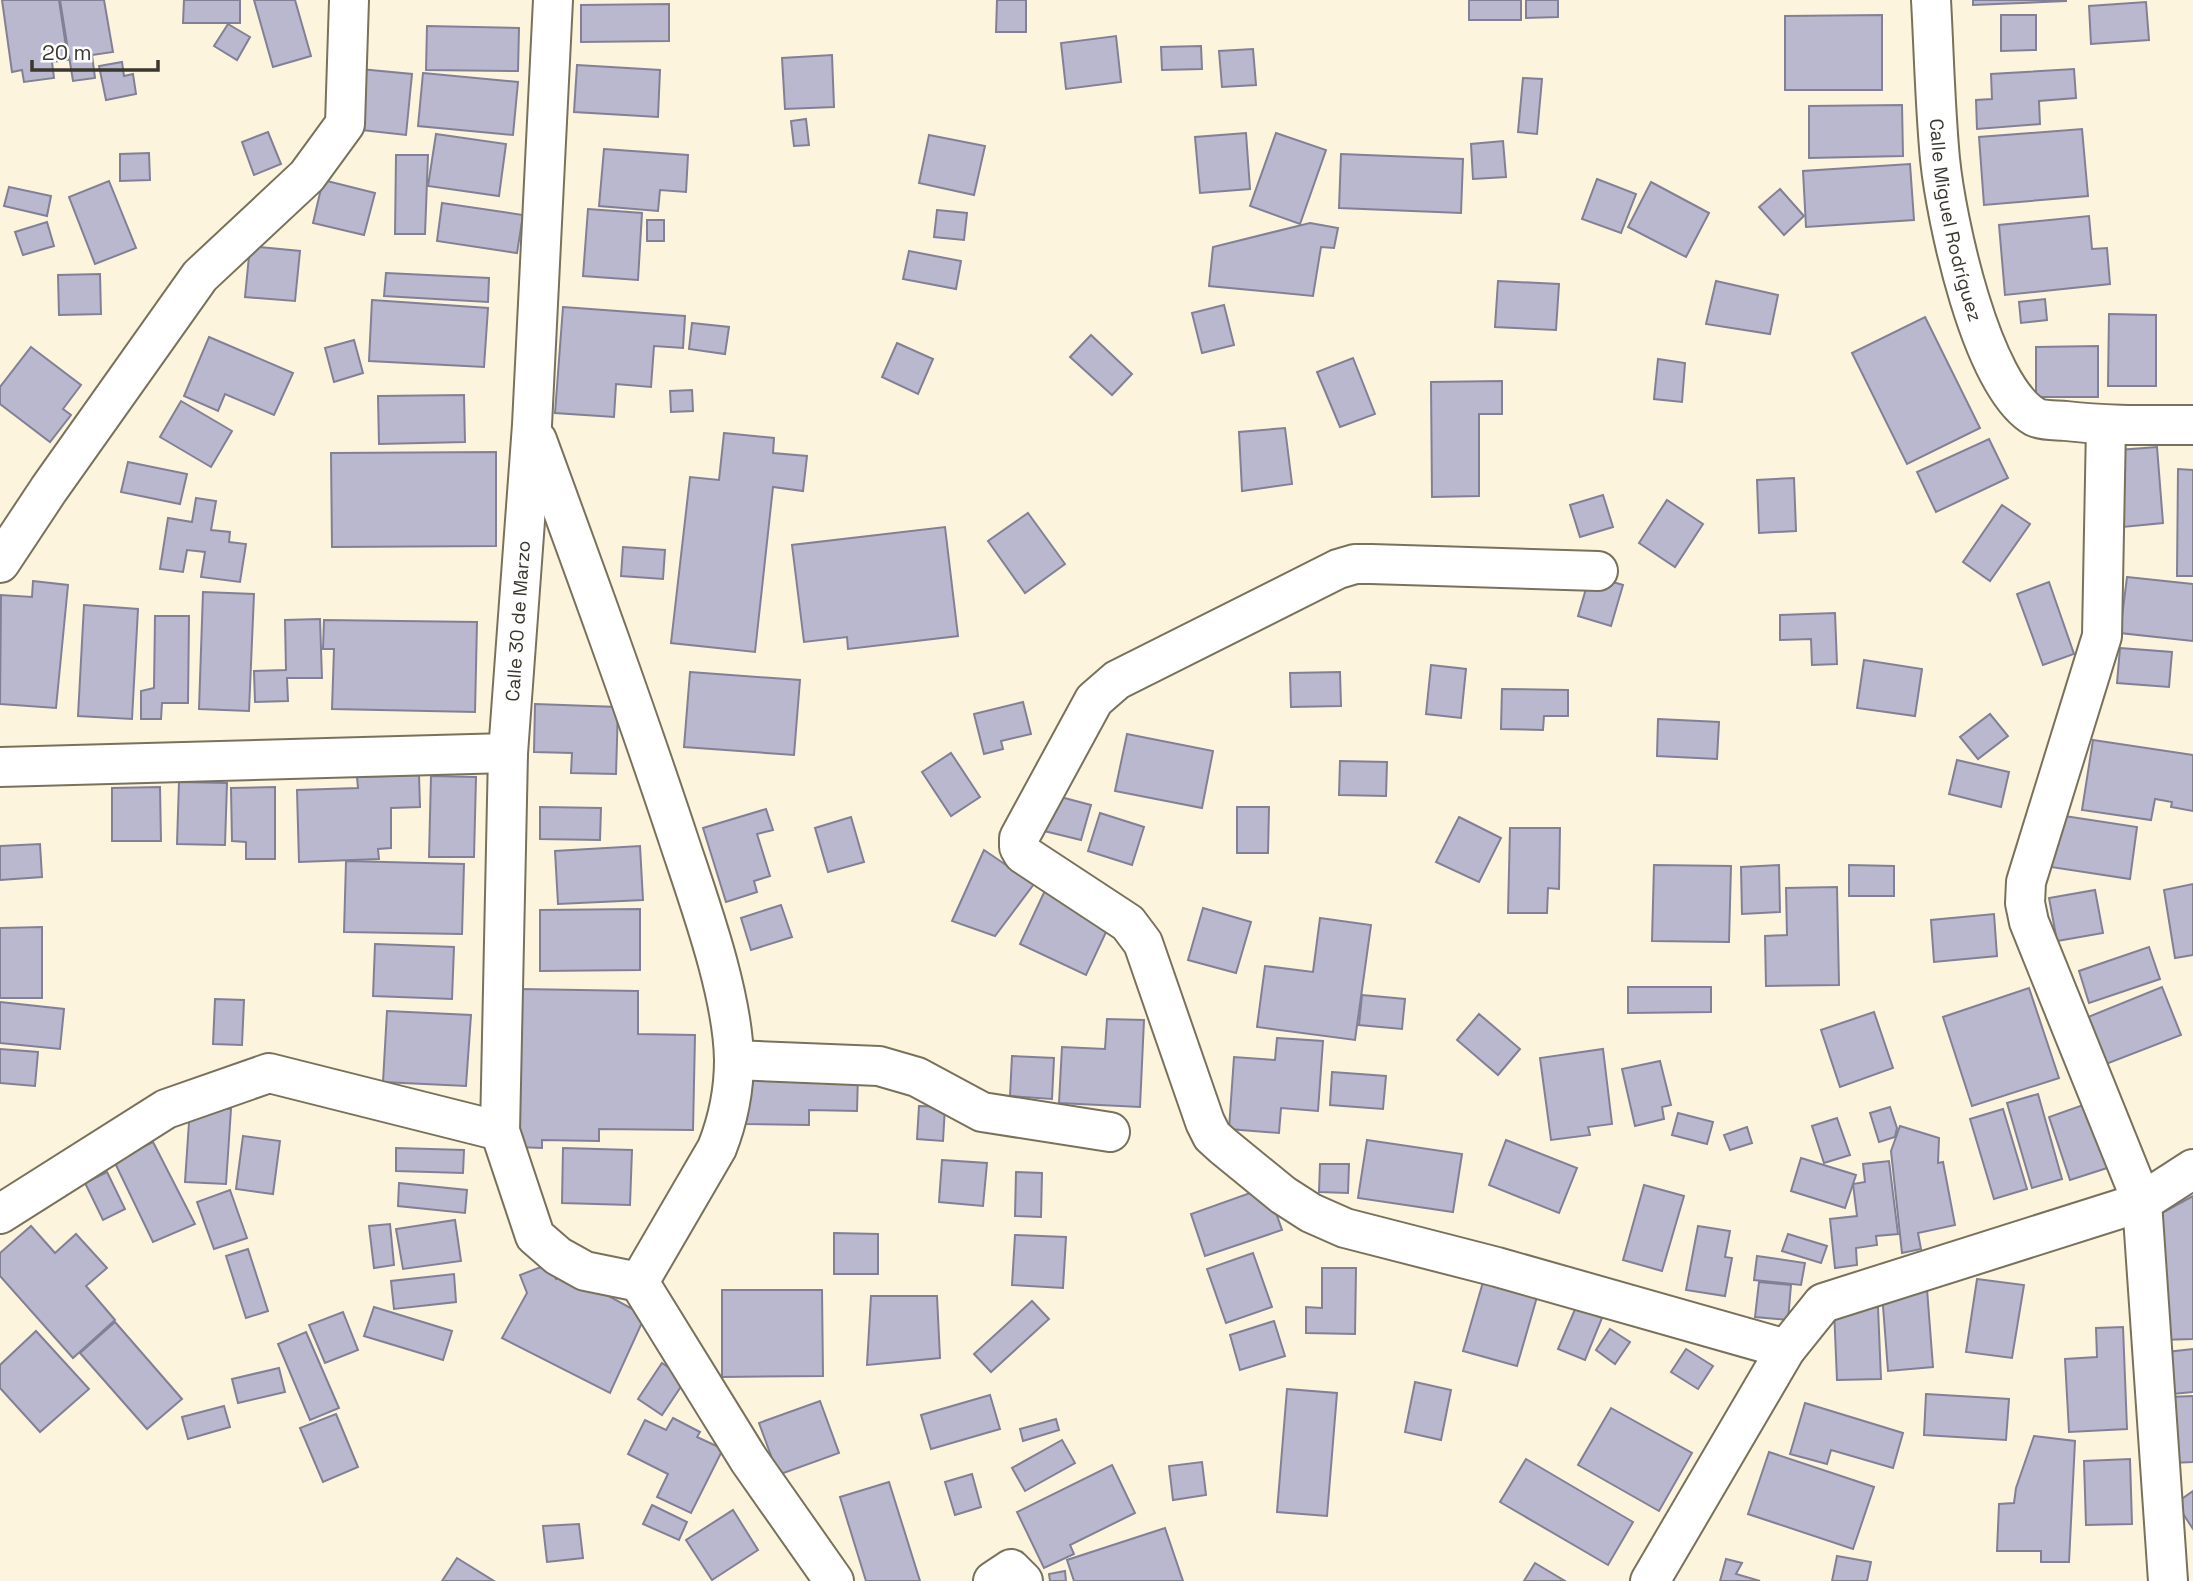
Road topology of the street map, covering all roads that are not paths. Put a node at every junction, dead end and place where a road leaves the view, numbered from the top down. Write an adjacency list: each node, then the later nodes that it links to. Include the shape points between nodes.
1 (349, 0): 7 (street, via 345,124 307,176 200,276)
2 (553, 0): 4 (street, Calle 30 de Marzo)
3 (1931, 0): 6 (street, Calle Miguel Rodríguez, via 1940,160 1959,261 1989,354 2008,389 2037,418)
4 (532, 425): 9 (street, Calle 30 de Marzo); 11 (street, via 691,879 726,1001)
5 (2193, 425): 6 (street)
6 (2106, 426): 15 (street, via 2102,636 2026,882 2025,903)
7 (0, 563)
8 (1598, 571): 18 (street, via 1371,564 1338,569 1104,690 1031,815 1019,847 1137,932 1212,1136 1283,1195 1345,1228)
9 (508, 753): 10 (street); 12 (street, Calle 30 de Marzo)
10 (0, 766)
11 (734, 1060): 13 (street, via 879,1066 917,1077 982,1112); 17 (street, via 730,1104 717,1148)
12 (500, 1131): 16 (street, via 269,1073 166,1109); 17 (street, Calle 30 de Marzo, via 535,1236 558,1256 585,1270)
13 (1110, 1132)
14 (2193, 1169): 15 (street)
15 (2142, 1202): 18 (street, via 1830,1299); 23 (street)
16 (0, 1214)
17 (639, 1282): 19 (street, via 748,1460)
18 (1786, 1349): 22 (street)
19 (835, 1581)
20 (993, 1581): 21 (street, via 1011,1569)
21 (1023, 1581)
22 (1650, 1581)
23 (2168, 1581)

